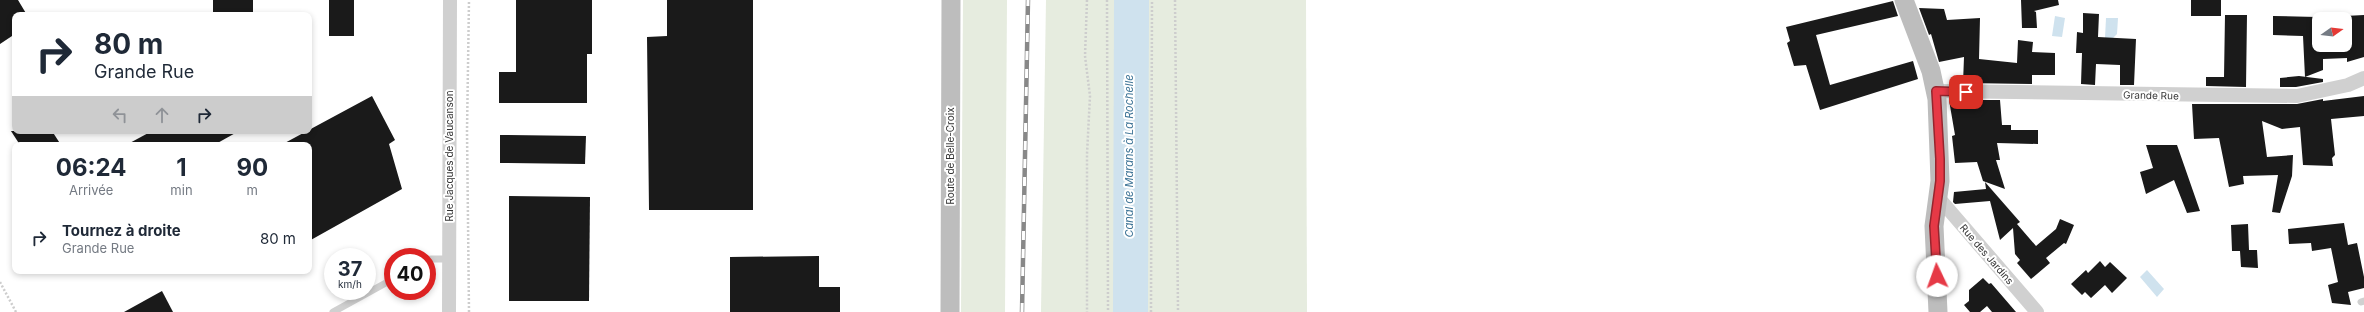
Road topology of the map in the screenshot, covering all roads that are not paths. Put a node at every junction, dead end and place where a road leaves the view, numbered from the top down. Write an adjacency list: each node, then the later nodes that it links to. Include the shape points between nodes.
1 (450, 0): 9 (street, Rue Jacques de Vaucanson)
2 (951, 0): 13 (street, Route de Belle-Croix)
3 (1904, 0): 5 (street)
4 (2364, 78): 5 (street, Grande Rue, via 2348,86 2297,96)
5 (1936, 91): 6 (street, via 1940,159)
6 (1937, 196): 7 (street); 16 (street, Rue des Jardins)
7 (1934, 226): 14 (street, via 1923,254); 15 (street)
8 (436, 259): 9 (lane)
9 (450, 259): 12 (street, Rue Jacques de Vaucanson)
10 (384, 284): 11 (lane)
11 (333, 312)
12 (449, 312)
13 (950, 312)
14 (1928, 312)
15 (1938, 312)
16 (2037, 312)

